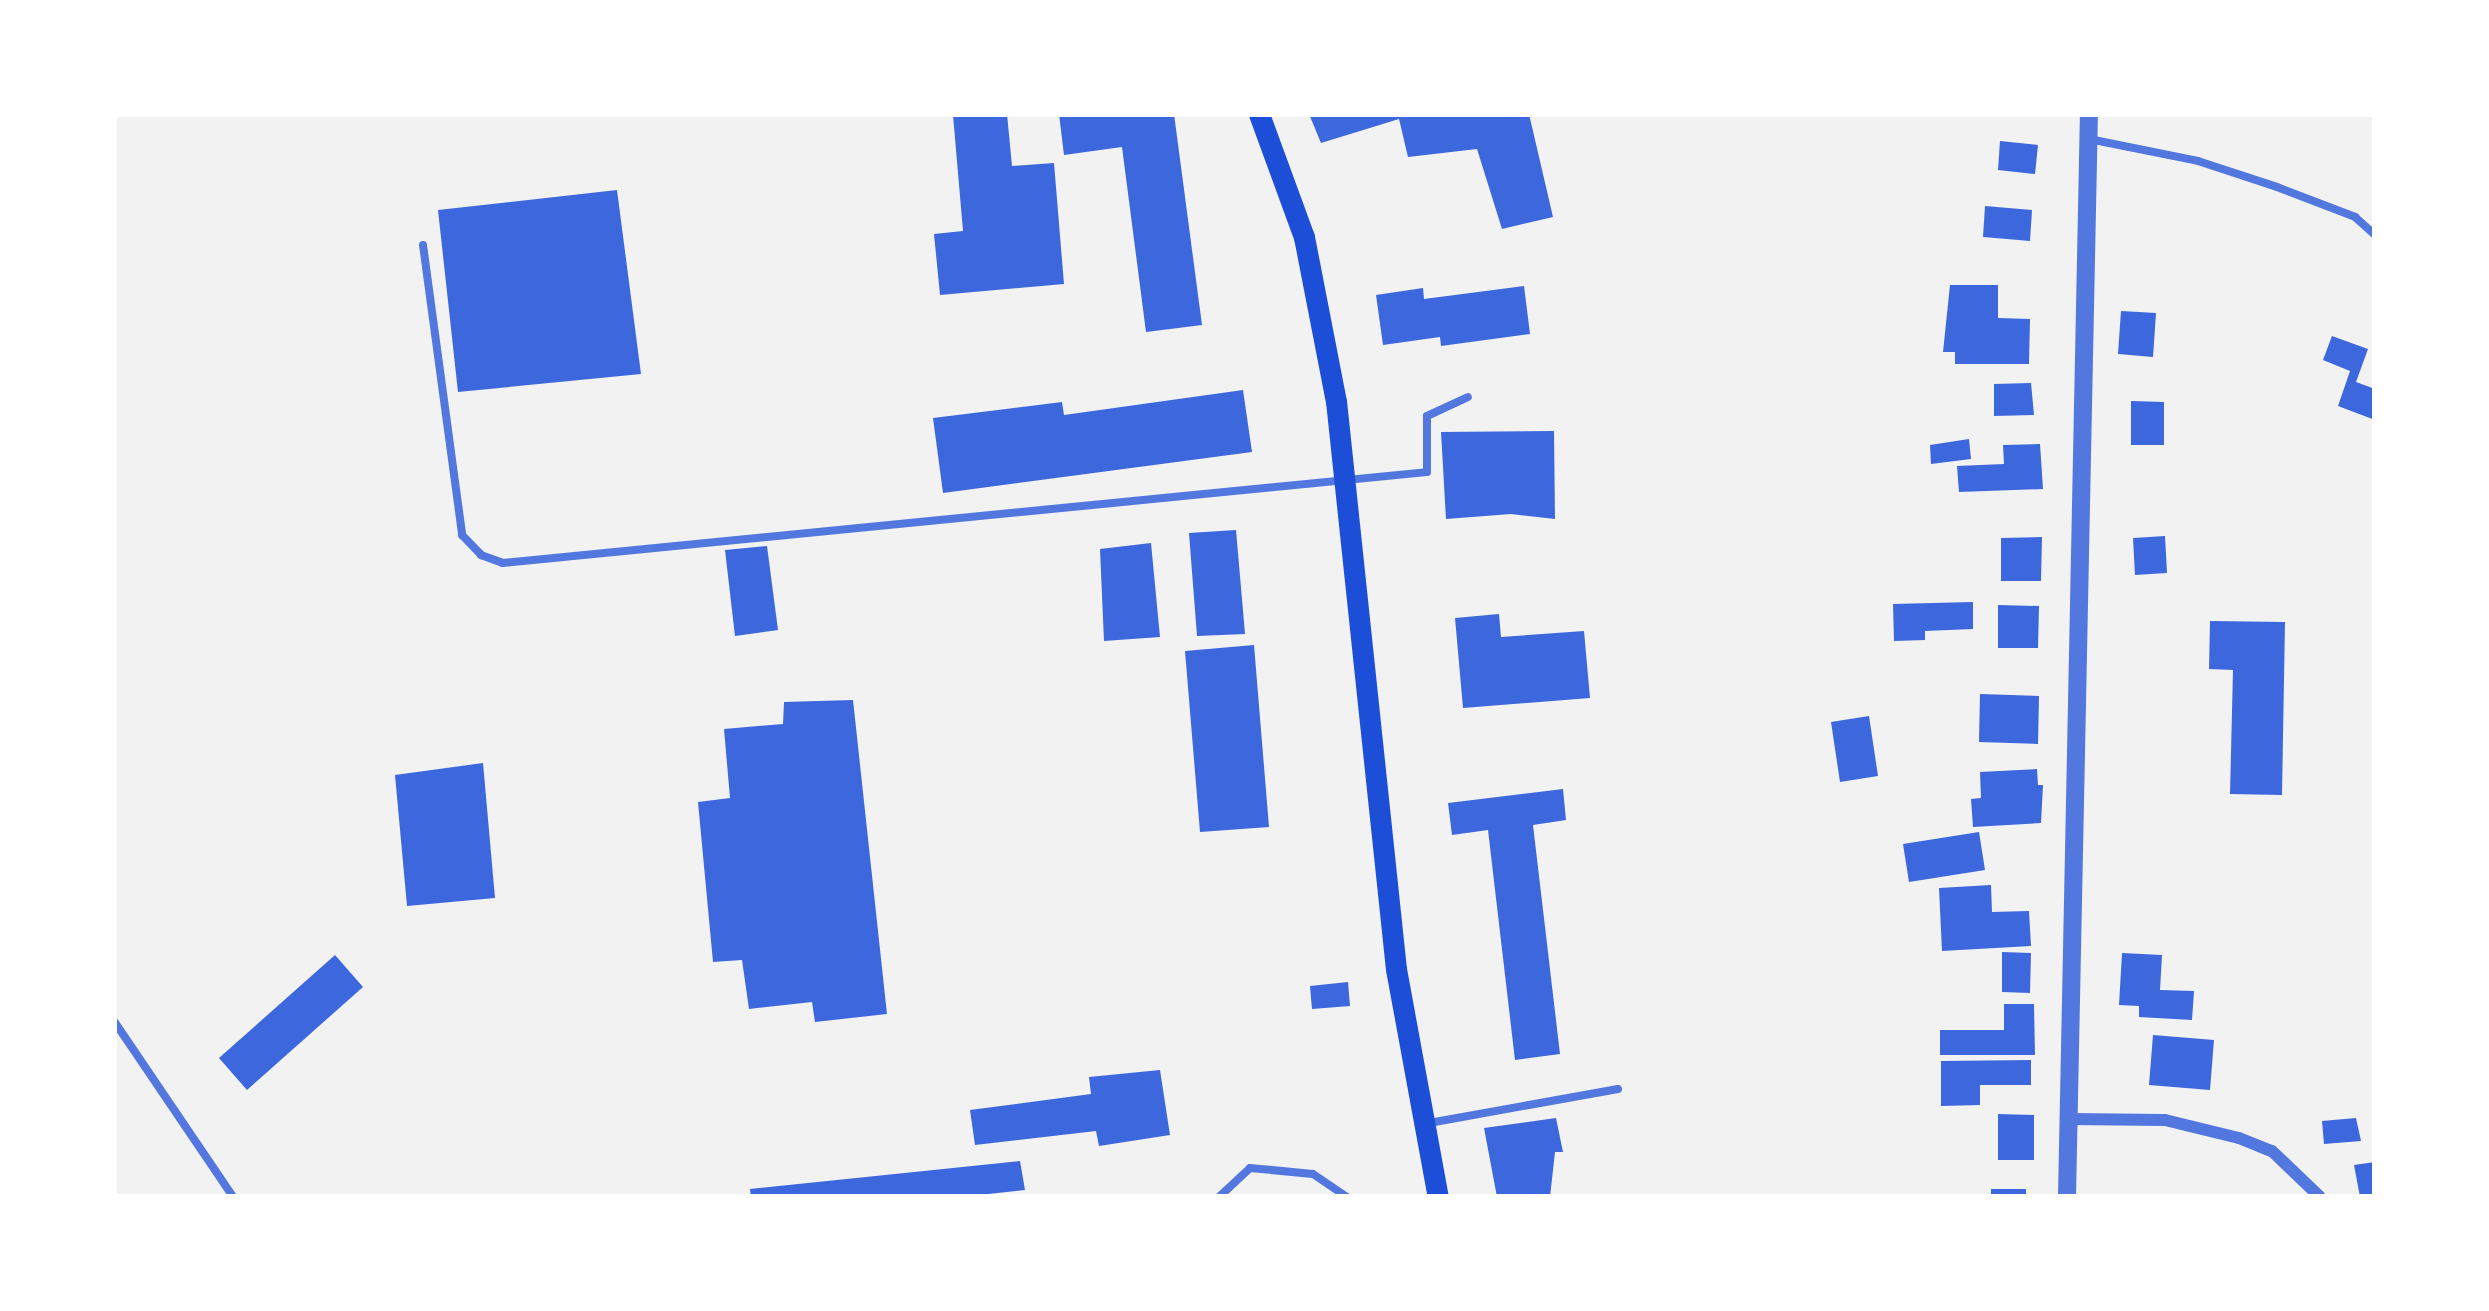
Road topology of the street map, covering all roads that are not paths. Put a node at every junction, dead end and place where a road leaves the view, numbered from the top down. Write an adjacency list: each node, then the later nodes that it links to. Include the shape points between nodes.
1 (1259, 114): 7 (main road, via 1312,268)
2 (2089, 114): 3 (street)
3 (2087, 139): 4 (lane, via 2277,187 2355,218); 10 (street)
4 (2375, 235)
5 (423, 245): 7 (lane, via 462,535 503,563)
6 (1468, 397): 7 (lane, via 1427,416 1427,472)
7 (1346, 476): 11 (main road, via 1390,921)
8 (114, 1022): 12 (lane)
9 (1618, 1089): 11 (lane)
10 (2068, 1119): 16 (street); 17 (street, via 2164,1120 2239,1138 2272,1151)
11 (1422, 1124): 15 (main road)
12 (233, 1197)
13 (1219, 1197): 14 (lane, via 1250,1168 1313,1174)
14 (1347, 1197)
15 (1438, 1197)
16 (2067, 1197)
17 (2320, 1197)

